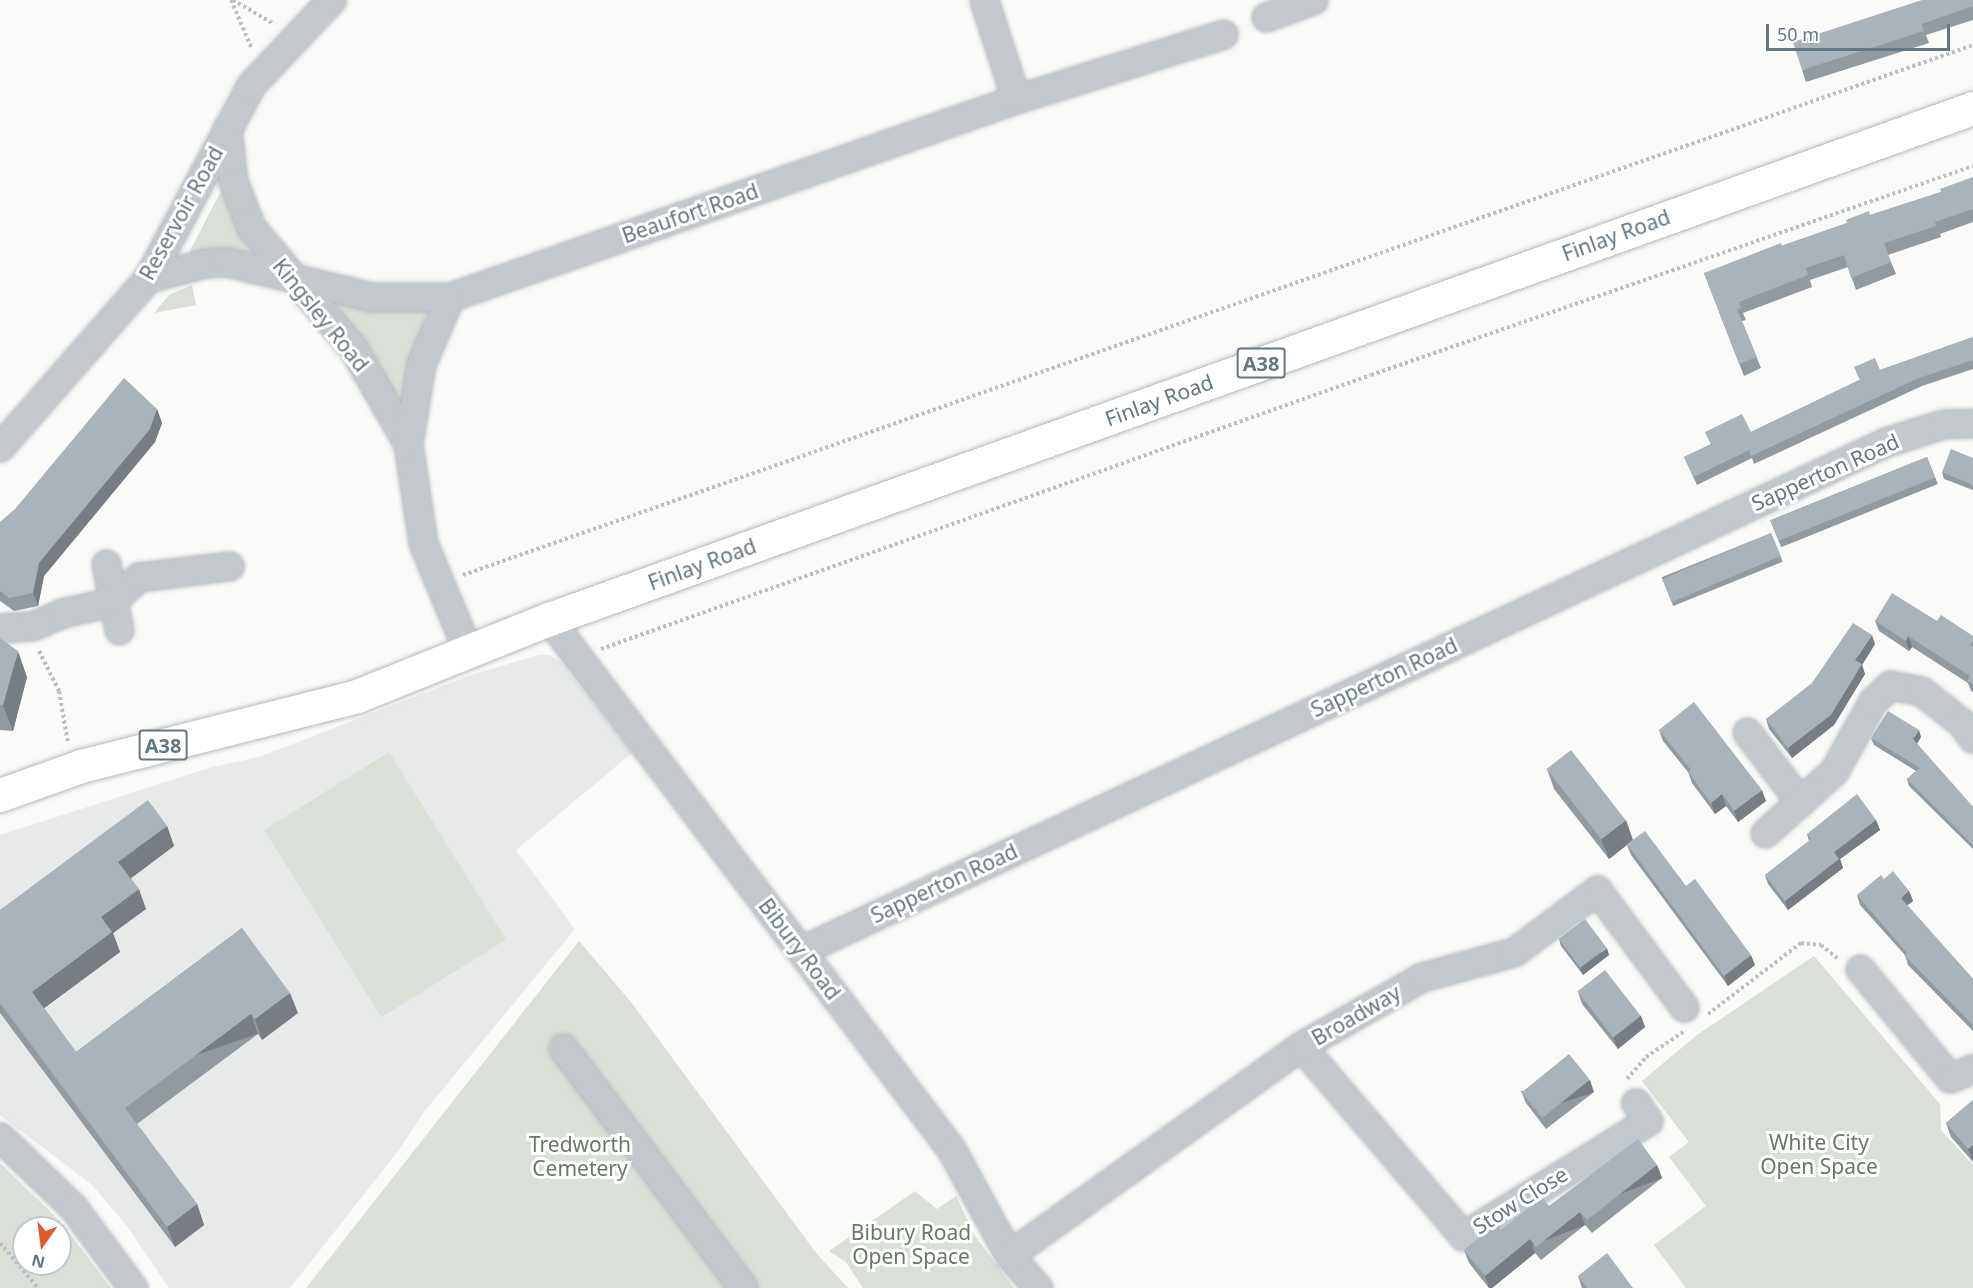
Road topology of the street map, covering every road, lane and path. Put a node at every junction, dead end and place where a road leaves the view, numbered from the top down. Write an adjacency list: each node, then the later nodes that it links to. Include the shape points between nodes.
1 (232, 0): 7 (path); 9 (path)
2 (331, 0): 7 (street, Reservoir Road)
3 (984, 0): 10 (street)
4 (1313, 0): 5 (street)
5 (1266, 17)
6 (1223, 34): 10 (street, Beaufort Road)
7 (294, 36): 9 (street, Reservoir Road)
8 (1973, 45): 22 (path)
9 (262, 70): 12 (street, Reservoir Road)
10 (1016, 99): 16 (street, Beaufort Road)
11 (1973, 108): 24 (highway, Finlay Road / A38)
12 (227, 128): 14 (street, Kingsley Road, via 228,161 247,219); 15 (street, Reservoir Road)
13 (1973, 166): 28 (path, via 767,589)
14 (290, 277): 15 (street, Beaufort Road, via 227,262 206,263); 16 (street, Beaufort Road, via 373,297); 18 (street, Kingsley Road, via 353,348)
15 (148, 278): 19 (street, Reservoir Road)
16 (450, 297): 18 (street, via 421,364)
17 (1973, 423): 36 (street, Sapperton Road, via 1943,424 1886,442)
18 (408, 444): 22 (street, Kingsley Road, via 423,543)
19 (0, 447)
20 (106, 564): 23 (street)
21 (229, 566): 23 (street, via 139,577)
22 (440, 583): 27 (street, Kingsley Road)
23 (111, 602): 25 (street, via 62,613 32,626); 26 (street)
24 (549, 619): 27 (highway, A38); 28 (street, Bibury Road); 29 (highway, A38, via 357,696)
25 (3, 628): 32 (path, via 41,652 59,691 69,745)
26 (119, 630)
27 (463, 639): 29 (highway, A38, via 350,683)
28 (578, 660): 36 (street, Bibury Road)
29 (328, 702): 32 (highway, A38)
30 (1747, 732): 34 (street)
31 (1973, 739): 34 (street, via 1962,723 1921,691 1890,685 1873,701 1834,771)
32 (81, 766): 33 (highway, A38)
33 (0, 795)
34 (1800, 802): 35 (street)
35 (1765, 833)
36 (802, 950): 45 (street, Bibury Road, via 951,1149)
37 (1851, 966): 38 (path, via 1821,945 1801,943); 41 (street, via 1950,1078)
38 (1692, 1018): 39 (street, Broadway, via 1597,890 1514,952 1422,977); 42 (path, via 1646,1057 1627,1080)
39 (1301, 1046): 42 (street, Stow Close, via 1463,1236 1648,1121); 45 (street, Broadway)
40 (563, 1047): 48 (street)
41 (1973, 1068)
42 (1636, 1104)
43 (0, 1137): 47 (street, via 73,1208)
44 (0, 1243): 46 (path)
45 (1009, 1255): 49 (street, Bibury Road)
46 (38, 1288)
47 (133, 1288)
48 (743, 1288)
49 (1038, 1288)

